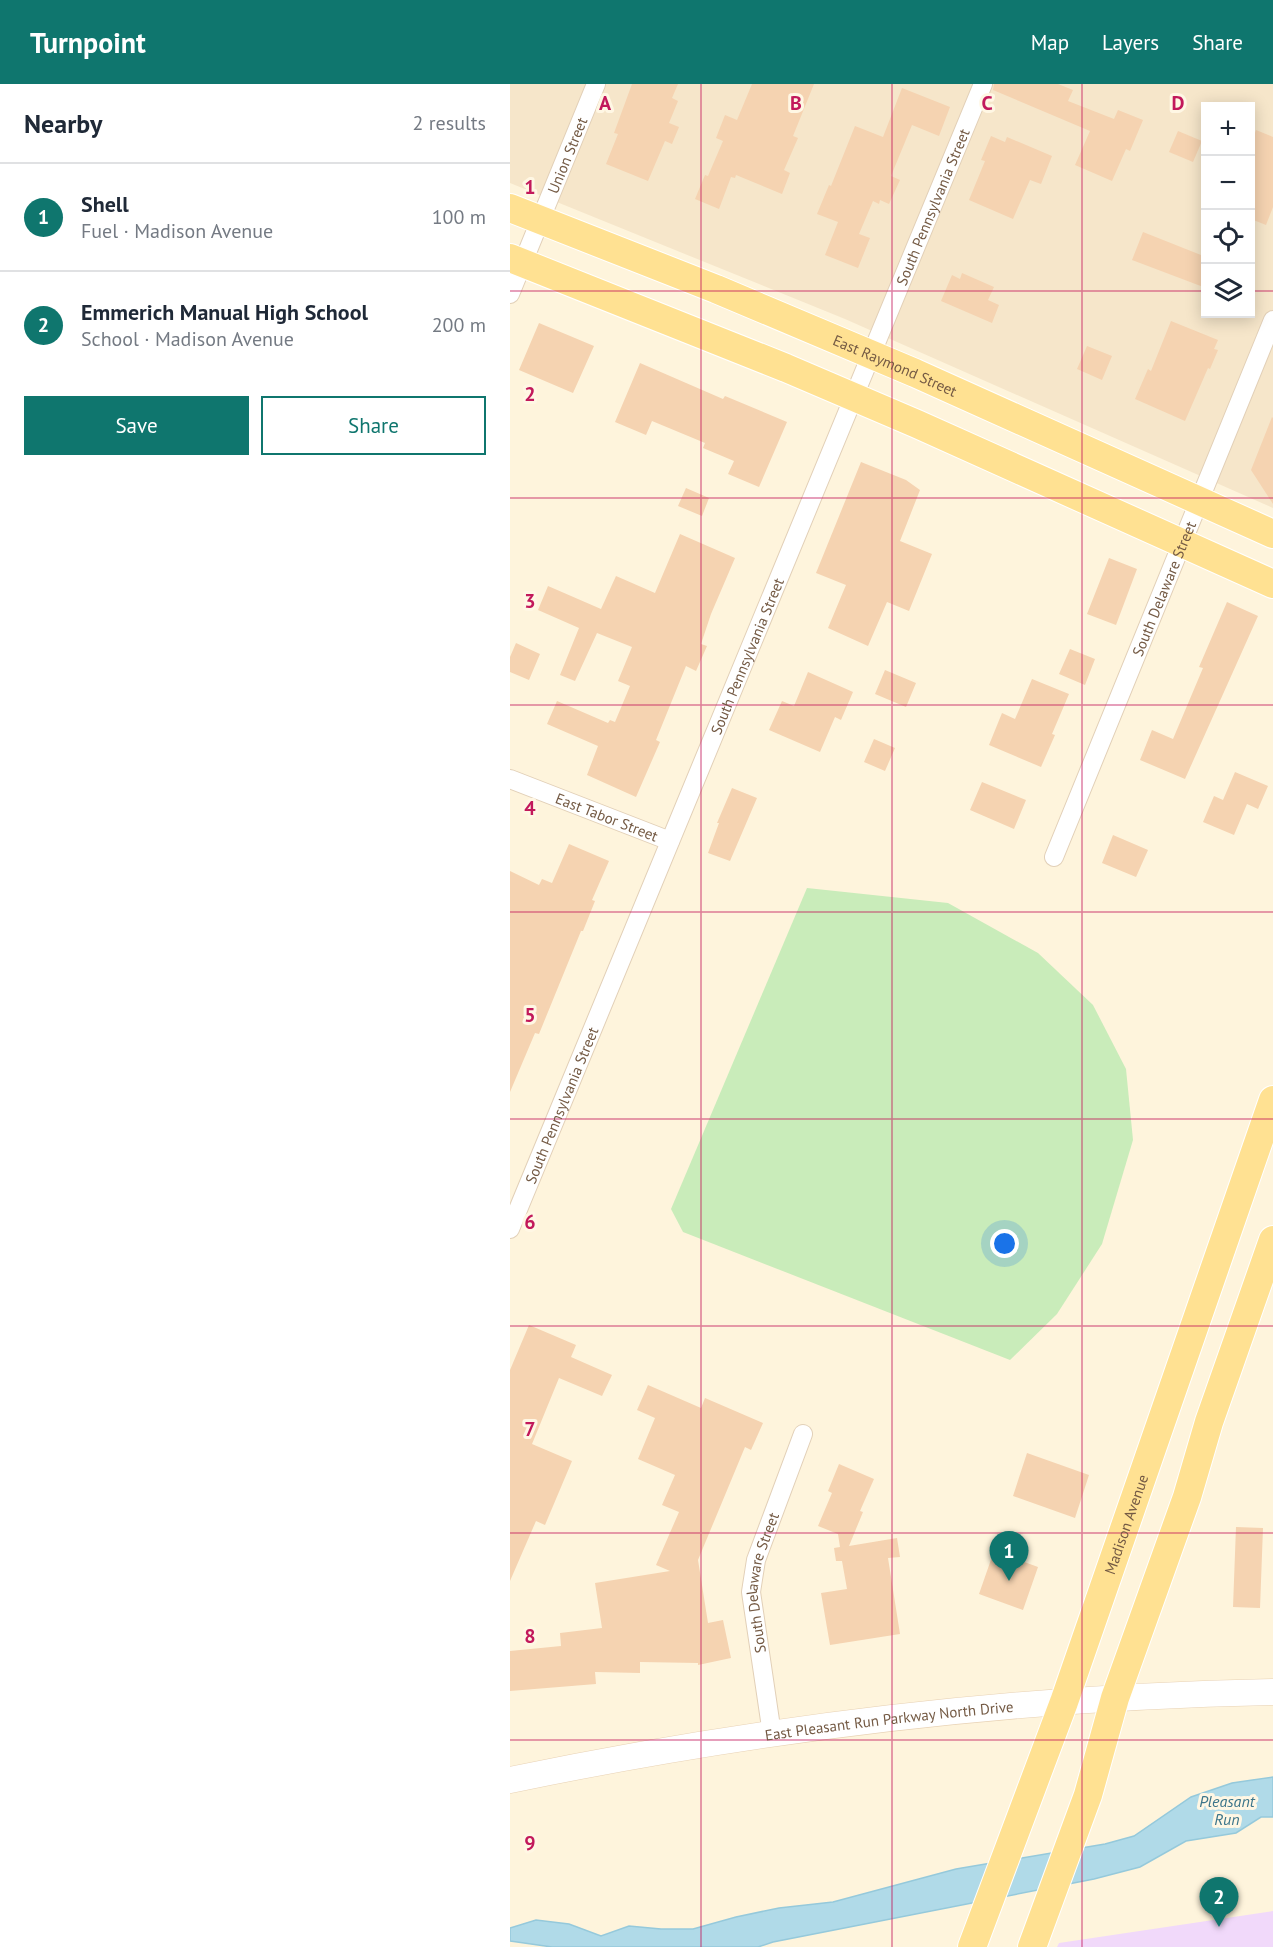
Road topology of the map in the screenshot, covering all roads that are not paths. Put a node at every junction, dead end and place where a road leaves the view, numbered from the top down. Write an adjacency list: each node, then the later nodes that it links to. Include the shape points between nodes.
1 (596, 84): 4 (street, Union Street)
2 (982, 84): 8 (street, South Pennsylvania Street)
3 (510, 208): 4 (main road, East Raymond Street)
4 (540, 220): 5 (street, Union Street); 8 (main road, East Raymond Street)
5 (516, 261): 6 (street, Union Street); 9 (main road)
6 (510, 294)
7 (1273, 320): 10 (street, South Delaware Street)
8 (871, 355): 9 (street, South Pennsylvania Street); 10 (main road, East Raymond Street)
9 (853, 397): 12 (main road); 15 (street, South Pennsylvania Street)
10 (1199, 501): 11 (main road, East Raymond Street); 12 (street, South Delaware Street)
11 (1273, 534)
12 (1181, 543): 13 (main road); 16 (street, South Delaware Street)
13 (1273, 584)
14 (510, 778): 15 (street, East Tabor Street)
15 (670, 841): 18 (street, South Pennsylvania Street)
16 (1054, 857)
17 (1273, 1100): 23 (main road, Madison Avenue)
18 (510, 1229)
19 (1273, 1240): 22 (main road)
20 (803, 1434): 24 (street, South Delaware Street, via 756,1560 751,1592)
21 (1273, 1692): 22 (street, East Pleasant Run Parkway North Drive)
22 (1115, 1698): 23 (street, East Pleasant Run Parkway North Drive); 26 (main road, via 1088,1795)
23 (1064, 1702): 24 (street, East Pleasant Run Parkway North Drive); 27 (main road, Madison Avenue)
24 (772, 1734): 25 (street, East Pleasant Run Parkway North Drive)
25 (510, 1780)
26 (1033, 1945)
27 (972, 1947)

